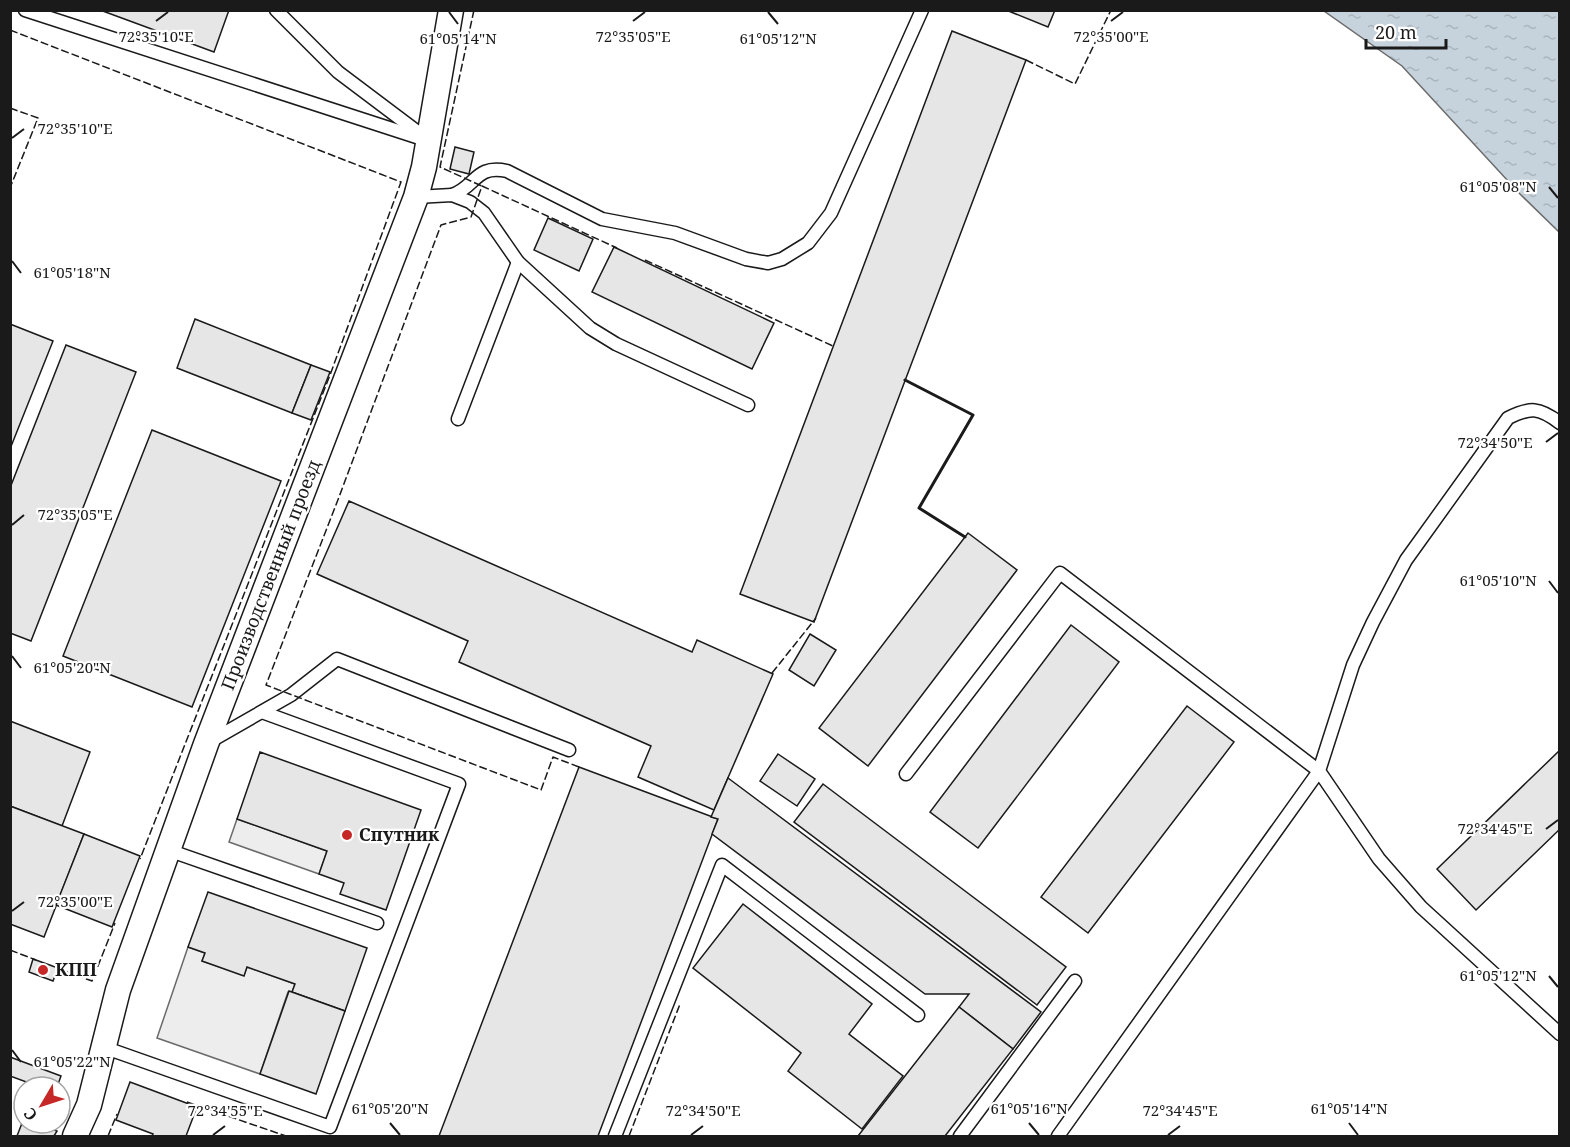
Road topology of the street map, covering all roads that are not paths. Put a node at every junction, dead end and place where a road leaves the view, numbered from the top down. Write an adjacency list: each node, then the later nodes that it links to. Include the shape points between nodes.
1 (25, 10): 5 (lane)
2 (276, 10): 5 (lane, via 338,72)
3 (451, 10): 5 (street, Производственный проезд)
4 (922, 10): 6 (lane, via 831,213 808,243 782,259 768,263 746,260 675,233 602,219 495,168 479,174 461,192)
5 (429, 141): 7 (street, Производственный проезд)
6 (452, 195): 7 (lane); 8 (lane, via 484,213)
7 (416, 197): 13 (street, Производственный проезд)
8 (518, 262): 9 (lane, via 590,328); 10 (lane)
9 (748, 405)
10 (458, 419)
11 (1560, 423): 15 (lane, via 1549,414 1527,409 1508,418 1406,560 1353,665)
12 (262, 712): 13 (lane); 14 (lane, via 337,659); 22 (lane, via 459,784 330,1127)
13 (206, 744): 17 (street, Производственный проезд)
14 (569, 750)
15 (1319, 771): 16 (lane, via 1060,573); 21 (lane, via 1378,859 1421,907); 26 (lane)
16 (906, 774)
17 (168, 850): 18 (lane); 22 (street, Производственный проезд, via 118,990)
18 (377, 923)
19 (1075, 981): 25 (lane)
20 (918, 1015): 24 (lane, via 722,865)
21 (1560, 1034)
22 (104, 1047): 23 (street, Производственный проезд, via 89,1105)
23 (75, 1137)
24 (615, 1137)
25 (960, 1137)
26 (1058, 1137)

